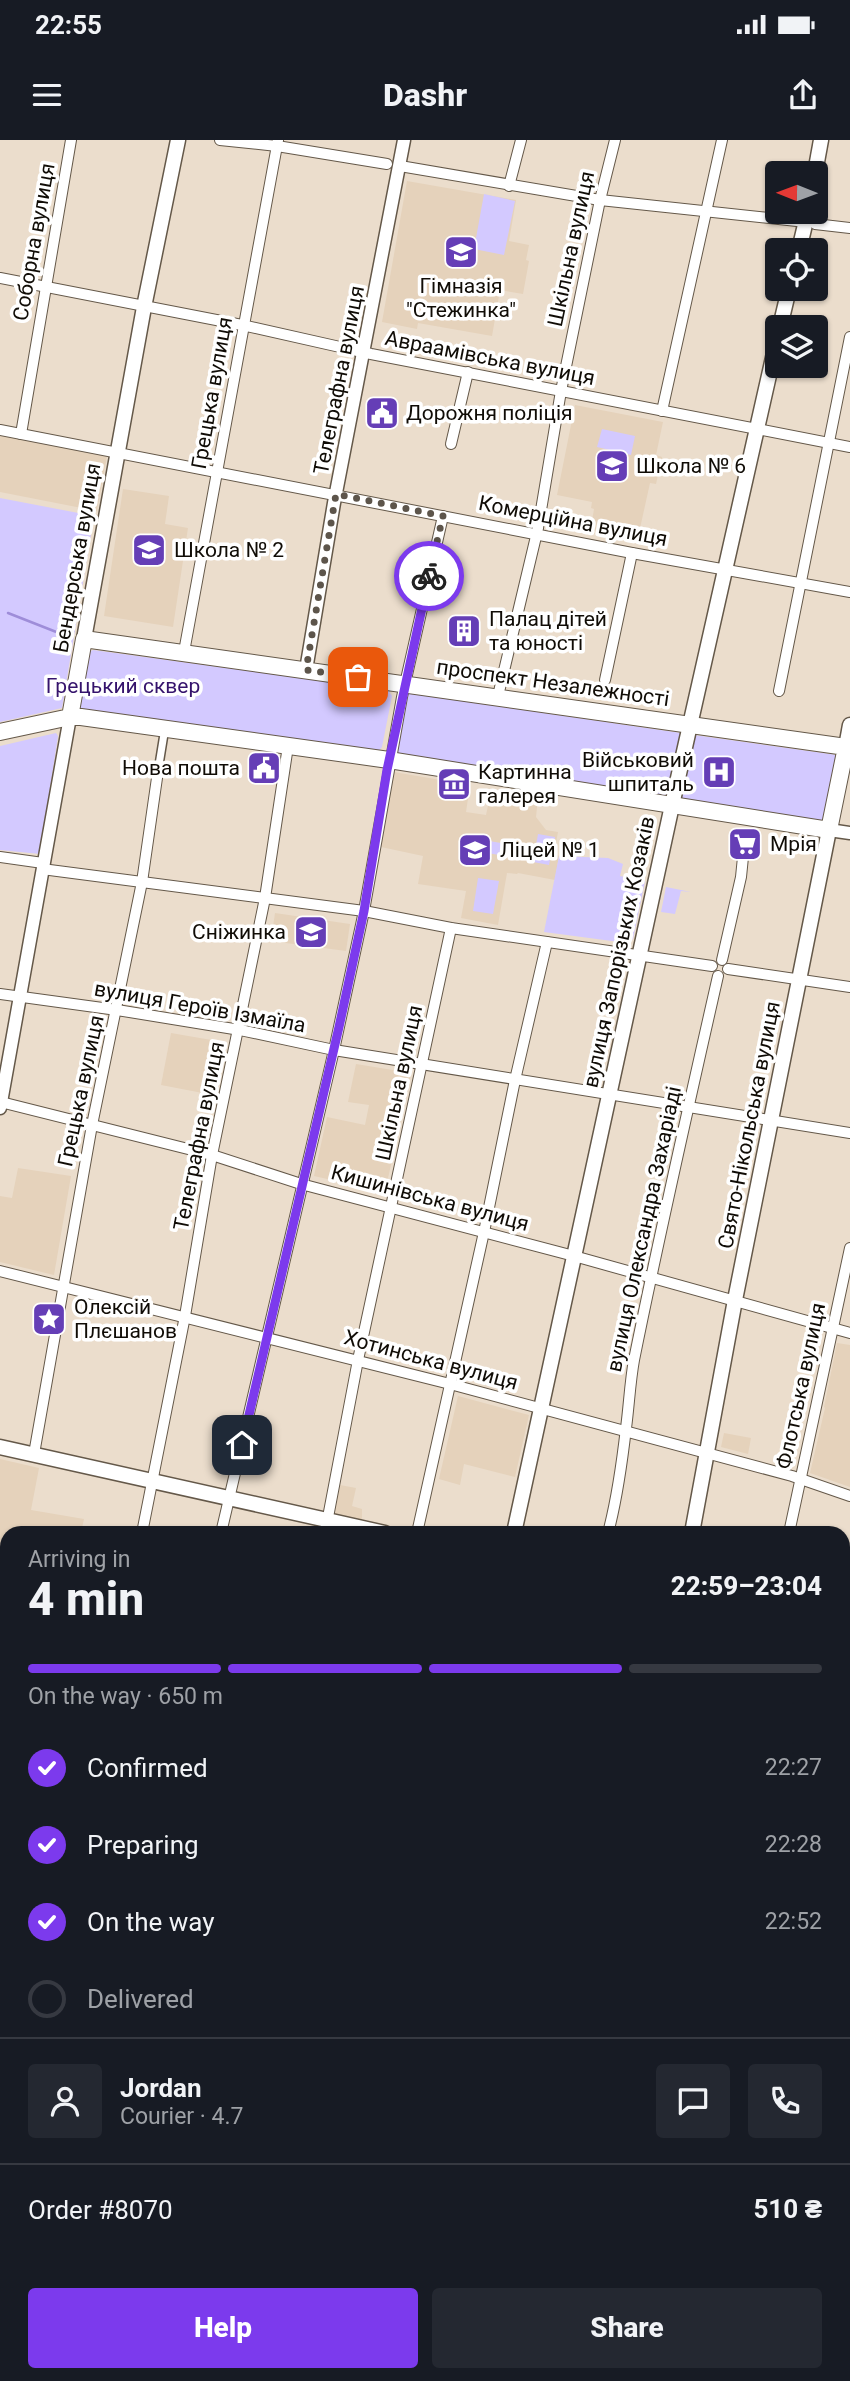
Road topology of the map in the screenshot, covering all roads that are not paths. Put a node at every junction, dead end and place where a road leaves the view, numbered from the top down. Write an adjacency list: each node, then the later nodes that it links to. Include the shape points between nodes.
1 (71, 140): 19 (street, Соборна вулиця)
2 (178, 140): 20 (main road, Бендерська вулиця)
3 (220, 140): 9 (street)
4 (404, 140): 11 (street, Телеграфна вулиця)
5 (521, 140): 12 (street)
6 (615, 140): 13 (street, Шкільна вулиця)
7 (722, 140): 14 (street)
8 (821, 140): 10 (main road)
9 (277, 143): 11 (street); 21 (street, Грецька вулиця)
10 (817, 161)
11 (393, 165): 12 (street); 23 (street, Телеграфна вулиця)
12 (509, 186): 13 (street)
13 (600, 200): 14 (street); 26 (street, Шкільна вулиця)
14 (707, 212): 15 (street); 27 (street)
15 (765, 216)
16 (828, 223): 17 (street)
17 (850, 228)
18 (0, 278): 19 (street, Авраамівська вулиця)
19 (45, 286): 20 (street, Авраамівська вулиця); 30 (street, Соборна вулиця)
20 (144, 307): 21 (street, Авраамівська вулиця); 34 (main road, Бендерська вулиця)
21 (242, 325): 23 (street, Авраамівська вулиця); 35 (street, Грецька вулиця)
22 (850, 337): 31 (street)
23 (363, 352): 24 (street, Авраамівська вулиця); 36 (street, Телеграфна вулиця)
24 (468, 372): 26 (street, Авраамівська вулиця); 32 (street)
25 (768, 378): 28 (main road, вулиця Запорізьких Козаків)
26 (561, 391): 27 (street, Авраамівська вулиця); 38 (street, Шкільна вулиця)
27 (662, 411): 28 (street, Авраамівська вулиця)
28 (756, 428): 31 (street, Авраамівська вулиця); 40 (main road, вулиця Запорізьких Козаків)
29 (0, 430): 30 (street, Комерційна вулиця)
30 (20, 434): 34 (street, Комерційна вулиця)
31 (829, 443): 33 (street, Авраамівська вулиця); 41 (street)
32 (451, 444)
33 (850, 447)
34 (116, 454): 35 (street, Комерційна вулиця); 43 (main road, Бендерська вулиця)
35 (217, 472): 36 (street, Комерційна вулиця); 44 (street, Грецька вулиця)
36 (336, 494): 37 (street, Комерційна вулиця); 45 (street, Телеграфна вулиця)
37 (443, 516): 38 (street, Комерційна вулиця); 47 (street)
38 (536, 534): 39 (street, Комерційна вулиця); 49 (street, Шкільна вулиця)
39 (632, 553): 40 (street, Комерційна вулиця); 46 (street)
40 (724, 569): 41 (street, Комерційна вулиця); 51 (main road, вулиця Запорізьких Козаків)
41 (800, 583): 42 (street, Комерційна вулиця); 48 (street)
42 (850, 592)
43 (84, 639): 44 (main road, проспект Незалежності); 50 (main road, Бендерська вулиця)
44 (184, 652): 45 (main road, проспект Незалежності)
45 (306, 670): 47 (main road, проспект Незалежності)
46 (604, 680)
47 (405, 683): 49 (main road, проспект Незалежності); 57 (street)
48 (779, 691)
49 (498, 696): 51 (main road, проспект Незалежності)
50 (70, 717): 53 (main road); 55 (main road); 64 (street, Бендерська вулиця)
51 (690, 724): 56 (main road, проспект Незалежності); 59 (main road, вулиця Запорізьких Козаків)
52 (850, 725): 56 (main road, Свято-Нікольська вулиця)
53 (0, 732)
54 (164, 734): 58 (street, Грецька вулиця)
55 (288, 746): 57 (main road); 66 (street, Телеграфна вулиця)
56 (848, 747): 60 (main road, Свято-Нікольська вулиця)
57 (390, 760): 59 (main road); 67 (street)
58 (158, 771): 65 (street, Грецька вулиця)
59 (672, 805): 60 (main road); 70 (main road, вулиця Запорізьких Козаків)
60 (829, 830): 61 (street); 73 (main road, Свято-Нікольська вулиця)
61 (850, 833)
62 (0, 857): 64 (street)
63 (743, 858): 71 (street)
64 (42, 866): 65 (street); 76 (street, Бендерська вулиця)
65 (142, 882): 66 (street); 77 (street, Грецька вулиця)
66 (265, 898): 67 (street); 78 (street, Телеграфна вулиця)
67 (364, 911): 68 (street); 79 (street)
68 (451, 928): 69 (street); 80 (street, Шкільна вулиця)
69 (547, 942): 70 (street); 81 (street)
70 (641, 956): 72 (street); 82 (main road, вулиця Запорізьких Козаків)
71 (725, 964): 72 (street); 73 (street)
72 (715, 971): 84 (street, вулиця Олександра Захаріаді)
73 (799, 980): 74 (street); 85 (main road, Свято-Нікольська вулиця)
74 (850, 986)
75 (0, 995): 76 (street, вулиця Героїв Ізмаїла)
76 (18, 998): 77 (street, вулиця Героїв Ізмаїла); 83 (street, Бендерська вулиця)
77 (117, 1010): 78 (street, вулиця Героїв Ізмаїла); 86 (street, Грецька вулиця)
78 (240, 1030): 79 (street, вулиця Героїв Ізмаїла); 88 (street, Телеграфна вулиця)
79 (334, 1050): 80 (street, вулиця Героїв Ізмаїла); 89 (street)
80 (422, 1065): 81 (street, вулиця Героїв Ізмаїла); 90 (street, Шкільна вулиця)
81 (515, 1080): 82 (street, вулиця Героїв Ізмаїла); 91 (street)
82 (610, 1095): 84 (street, вулиця Героїв Ізмаїла); 93 (main road, вулиця Запорізьких Козаків)
83 (0, 1104): 86 (street, Кишинівська вулиця)
84 (688, 1107): 85 (street, вулиця Героїв Ізмаїла); 95 (street, вулиця Олександра Захаріаді)
85 (771, 1122): 87 (street, вулиця Героїв Ізмаїла); 97 (main road, Свято-Нікольська вулиця)
86 (92, 1125): 88 (street, Кишинівська вулиця); 96 (street, Грецька вулиця)
87 (850, 1133)
88 (212, 1155): 89 (street, Кишинівська вулиця); 98 (street, Телеграфна вулиця)
89 (301, 1184): 90 (street, Кишинівська вулиця); 101 (street)
90 (392, 1207): 91 (street, Кишинівська вулиця); 102 (street, Шкільна вулиця)
91 (484, 1232): 93 (street, Кишинівська вулиця); 103 (street)
92 (850, 1248): 99 (street, Флотська вулиця)
93 (574, 1256): 95 (street, Кишинівська вулиця); 104 (main road, вулиця Запорізьких Козаків)
94 (0, 1270): 96 (street, Хотинська вулиця)
95 (650, 1278): 97 (street, Кишинівська вулиця); 105 (street, вулиця Олександра Захаріаді)
96 (65, 1286): 98 (street, Хотинська вулиця); 107 (street, Грецька вулиця)
97 (735, 1300): 99 (street, Кишинівська вулиця); 108 (main road, Свято-Нікольська вулиця)
98 (185, 1316): 101 (street, Хотинська вулиця); 110 (street, Телеграфна вулиця)
99 (833, 1328): 100 (street, Кишинівська вулиця); 109 (street, Флотська вулиця)
100 (850, 1332)
101 (267, 1337): 102 (street, Хотинська вулиця); 112 (street)
102 (358, 1360): 103 (street, Хотинська вулиця); 116 (street, Шкільна вулиця)
103 (450, 1384): 104 (street, Хотинська вулиця); 117 (street)
104 (541, 1408): 105 (street, Хотинська вулиця); 118 (main road, вулиця Запорізьких Козаків)
105 (626, 1431): 108 (street, Хотинська вулиця); 119 (street, вулиця Олександра Захаріаді)
106 (0, 1447): 107 (main road)
107 (34, 1454): 110 (main road)
108 (706, 1454): 109 (street, Хотинська вулиця); 120 (main road, Свято-Нікольська вулиця)
109 (801, 1478): 111 (street, Хотинська вулиця); 121 (street, Флотська вулиця)
110 (153, 1481): 112 (main road); 113 (street, Телеграфна вулиця)
111 (850, 1496)
112 (229, 1499): 114 (street); 115 (main road)
113 (143, 1526)
114 (223, 1526)
115 (323, 1526)
116 (326, 1526)
117 (419, 1526)
118 (516, 1526)
119 (609, 1526)
120 (693, 1526)
121 (791, 1526)

